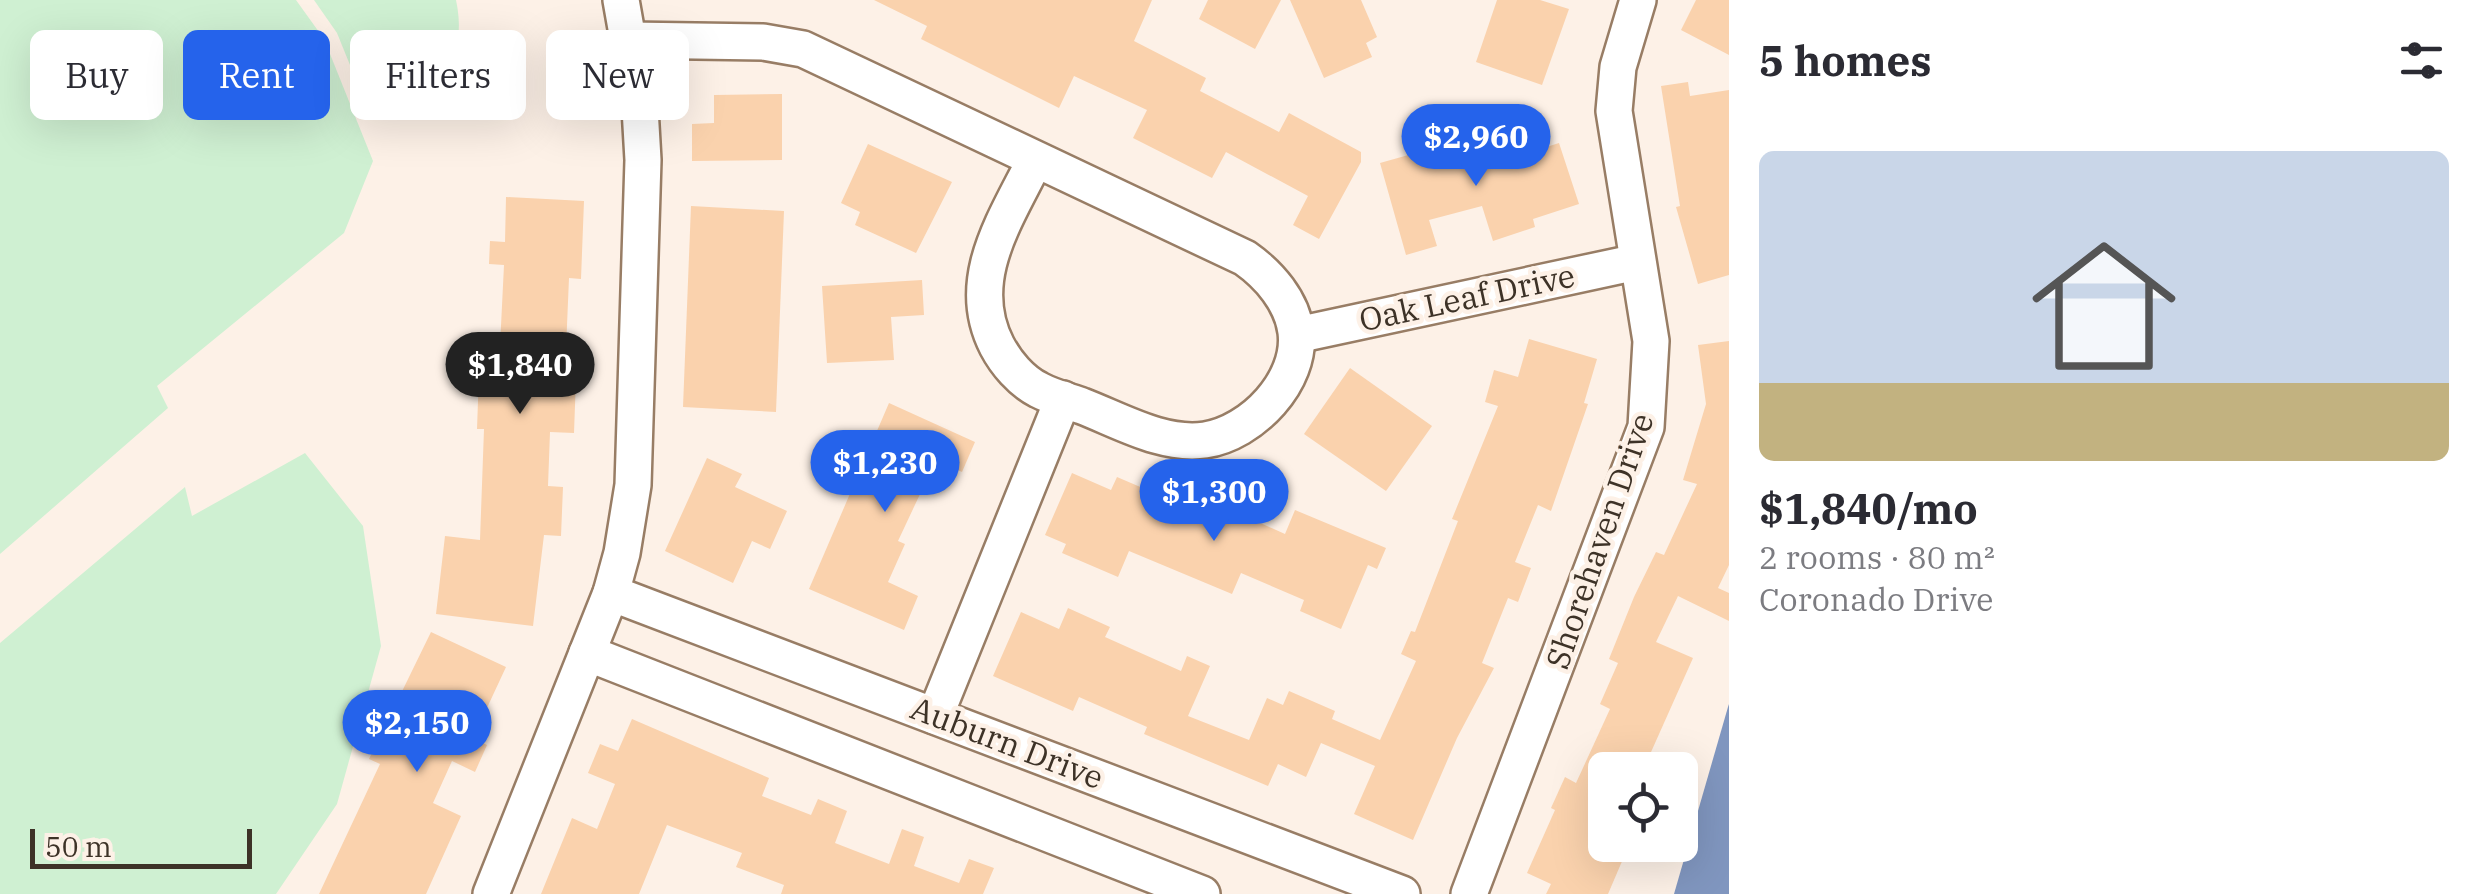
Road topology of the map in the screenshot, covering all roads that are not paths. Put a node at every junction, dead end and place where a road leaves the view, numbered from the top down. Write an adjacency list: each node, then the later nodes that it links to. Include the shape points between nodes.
1 (620, 0): 3 (street)
2 (1638, 0): 7 (street, Shorehaven Drive, via 1618,67 1614,112)
3 (626, 30)
4 (689, 41): 6 (street, via 803,49)
5 (640, 120): 10 (street, via 633,484)
6 (1035, 160): 8 (street, via 1246,258 1282,295); 9 (street, via 991,250 984,302 993,337 1012,367 1038,390)
7 (1637, 262): 8 (street, Oak Leaf Drive); 16 (street, Shorehaven Drive, via 1651,341 1646,428)
8 (1297, 335): 9 (street, via 1274,398 1220,436 1170,440)
9 (1063, 399): 12 (street)
10 (611, 593): 11 (street); 12 (street, Auburn Drive)
11 (587, 653): 13 (street); 14 (street)
12 (935, 716): 15 (street, Auburn Drive)
13 (491, 894)
14 (1202, 894)
15 (1402, 894)
16 (1469, 894)

